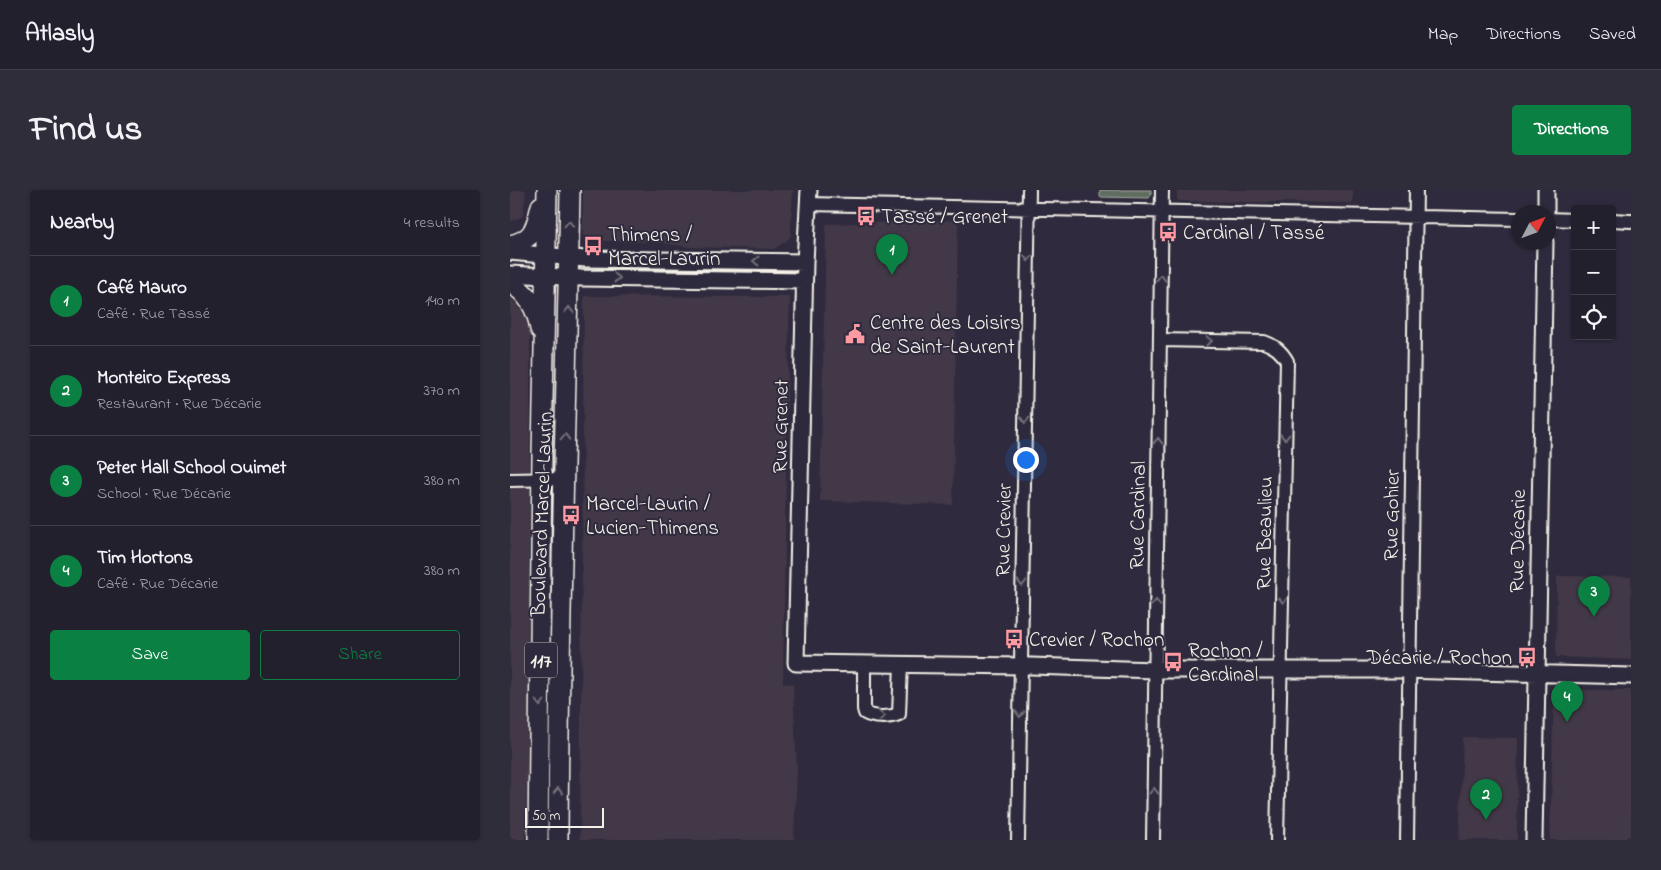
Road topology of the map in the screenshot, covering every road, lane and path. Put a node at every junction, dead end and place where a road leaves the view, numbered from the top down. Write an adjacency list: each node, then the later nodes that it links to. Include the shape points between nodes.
1 (546, 190): 17 (main road, via 530,235 523,242); 20 (main road, Boulevard Marcel-Laurin / 117)
2 (570, 190): 22 (main road, Boulevard Marcel-Laurin / 117, one-way to 2)
3 (1030, 190): 9 (street, Rue Crevier)
4 (1162, 190): 10 (street, Rue Cardinal)
5 (1416, 190): 11 (street, Rue Gohier)
6 (1546, 190): 8 (street)
7 (808, 197): 9 (street); 21 (street, Rue Grenet)
8 (1546, 205)
9 (1029, 209): 10 (street); 34 (street, Rue Crevier, one-way to 34)
10 (1162, 212): 11 (street); 27 (street, Rue Cardinal, one-way to 10)
11 (1416, 216): 12 (street); 37 (street, Rue Gohier)
12 (1511, 218)
13 (1556, 219): 14 (street)
14 (1571, 220)
15 (1616, 220): 16 (street)
16 (1631, 221)
17 (510, 245)
18 (1545, 250): 38 (street, Rue Décarie)
19 (510, 252): 20 (street)
20 (547, 256): 22 (street); 24 (main road, Boulevard Marcel-Laurin / 117)
21 (805, 262): 22 (street, one-way to 22); 25 (street, Rue Grenet)
22 (569, 267): 24 (street); 25 (street, one-way to 25); 30 (main road, Boulevard Marcel-Laurin / 117, one-way to 22)
23 (510, 274): 24 (street)
24 (547, 275): 28 (main road, Boulevard Marcel-Laurin / 117)
25 (804, 281): 32 (street, Rue Grenet, via 796,664)
26 (510, 284): 28 (main road, via 523,293 534,308)
27 (1160, 340): 35 (street, Rue Cardinal, one-way to 27); 36 (street, Rue Beaulieu, one-way to 36, via 1264,342 1282,352 1287,361)
28 (544, 358): 29 (main road, Boulevard Marcel-Laurin / 117)
29 (542, 479): 30 (street); 31 (street); 40 (main road, Boulevard Marcel-Laurin / 117, one-way to 40)
30 (564, 479): 41 (main road, Boulevard Marcel-Laurin / 117, one-way to 30)
31 (510, 480)
32 (864, 664): 33 (street); 33 (street, one-way to 33, via 864,709 872,716 899,714)
33 (901, 664): 34 (street)
34 (1021, 666): 35 (street); 42 (street, Rue Crevier, one-way to 42)
35 (1155, 670): 36 (street); 43 (street, Rue Cardinal, one-way to 35)
36 (1281, 671): 37 (street); 44 (street, Rue Beaulieu)
37 (1409, 671): 38 (street); 45 (street, Rue Gohier)
38 (1537, 674): 39 (street); 46 (street, Rue Décarie)
39 (1631, 676)
40 (538, 840)
41 (558, 840)
42 (1018, 840)
43 (1153, 840)
44 (1277, 840)
45 (1407, 840)
46 (1534, 840)

